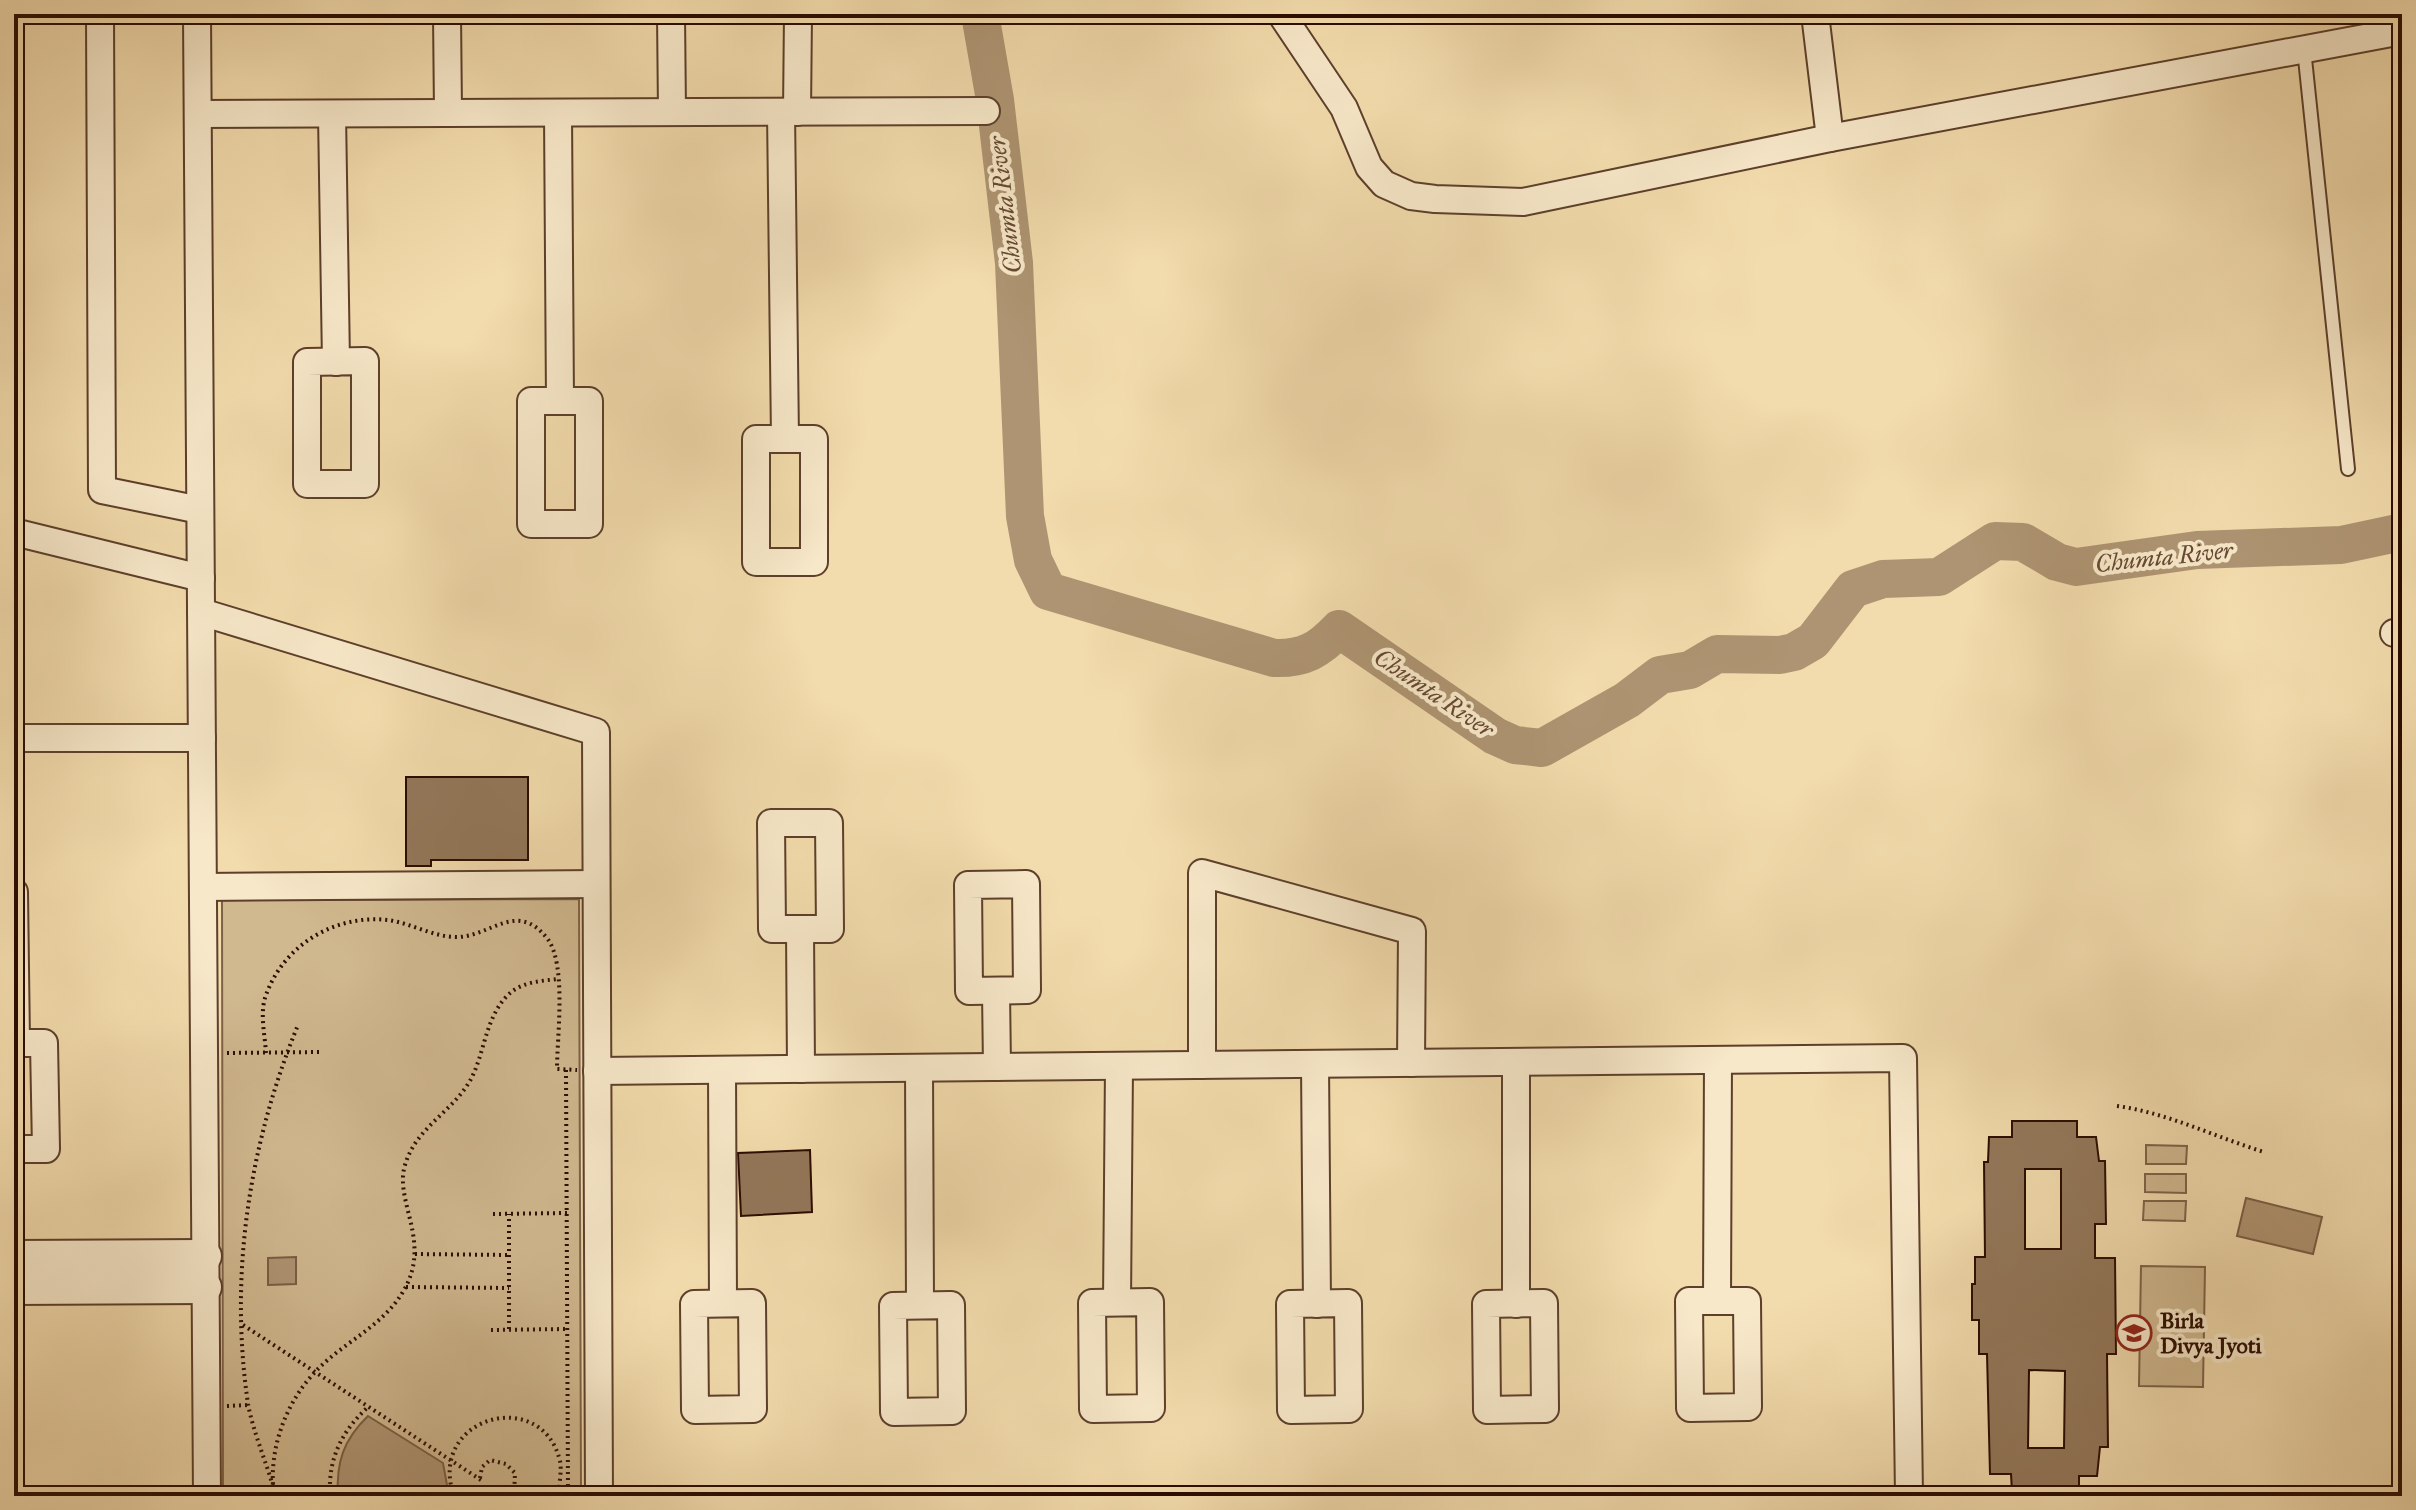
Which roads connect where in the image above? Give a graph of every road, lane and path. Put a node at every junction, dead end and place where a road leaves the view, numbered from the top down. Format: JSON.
{"nodes":[{"id":1,"x":100,"y":14,"type":"edge"},
{"id":2,"x":197,"y":14,"type":"edge"},
{"id":3,"x":447,"y":14,"type":"edge"},
{"id":4,"x":671,"y":14,"type":"edge"},
{"id":5,"x":798,"y":14,"type":"edge"},
{"id":6,"x":1281,"y":14,"type":"edge"},
{"id":7,"x":1815,"y":14,"type":"edge"},
{"id":8,"x":2402,"y":31,"type":"edge"},
{"id":9,"x":2304,"y":49,"type":"junction"},
{"id":10,"x":986,"y":111,"type":"dead end"},
{"id":11,"x":672,"y":112,"type":"junction"},
{"id":12,"x":789,"y":112,"type":"junction"},
{"id":13,"x":448,"y":113,"type":"junction"},
{"id":14,"x":558,"y":113,"type":"junction"},
{"id":15,"x":198,"y":114,"type":"junction"},
{"id":16,"x":332,"y":114,"type":"junction"},
{"id":17,"x":1830,"y":138,"type":"junction"},
{"id":18,"x":336,"y":362,"type":"junction"},
{"id":19,"x":560,"y":401,"type":"junction"},
{"id":20,"x":785,"y":439,"type":"junction"},
{"id":21,"x":2348,"y":469,"type":"dead end"},
{"id":22,"x":200,"y":510,"type":"junction"},
{"id":23,"x":14,"y":532,"type":"edge"},
{"id":24,"x":201,"y":578,"type":"junction"},
{"id":25,"x":201,"y":612,"type":"junction"},
{"id":26,"x":14,"y":738,"type":"edge"},
{"id":27,"x":202,"y":738,"type":"junction"},
{"id":28,"x":596,"y":884,"type":"junction"},
{"id":29,"x":203,"y":887,"type":"junction"},
{"id":30,"x":14,"y":892,"type":"edge"},
{"id":31,"x":800,"y":929,"type":"junction"},
{"id":32,"x":558,"y":979,"type":"junction"},
{"id":33,"x":996,"y":991,"type":"junction"},
{"id":34,"x":298,"y":1025,"type":"dead end"},
{"id":35,"x":15,"y":1043,"type":"edge"},
{"id":36,"x":287,"y":1052,"type":"junction"},
{"id":37,"x":320,"y":1052,"type":"dead end"},
{"id":38,"x":204,"y":1053,"type":"junction"},
{"id":39,"x":266,"y":1053,"type":"junction"},
{"id":40,"x":1718,"y":1060,"type":"junction"},
{"id":41,"x":1516,"y":1062,"type":"junction"},
{"id":42,"x":1411,"y":1063,"type":"junction"},
{"id":43,"x":1315,"y":1064,"type":"junction"},
{"id":44,"x":1202,"y":1065,"type":"junction"},
{"id":45,"x":1119,"y":1066,"type":"junction"},
{"id":46,"x":997,"y":1067,"type":"junction"},
{"id":47,"x":919,"y":1068,"type":"junction"},
{"id":48,"x":557,"y":1069,"type":"dead end"},
{"id":49,"x":801,"y":1069,"type":"junction"},
{"id":50,"x":566,"y":1070,"type":"dead end"},
{"id":51,"x":722,"y":1070,"type":"junction"},
{"id":52,"x":597,"y":1071,"type":"junction"},
{"id":53,"x":2117,"y":1106,"type":"dead end"},
{"id":54,"x":14,"y":1149,"type":"edge"},
{"id":55,"x":2264,"y":1152,"type":"dead end"},
{"id":56,"x":567,"y":1213,"type":"junction"},
{"id":57,"x":493,"y":1214,"type":"dead end"},
{"id":58,"x":509,"y":1214,"type":"junction"},
{"id":59,"x":414,"y":1254,"type":"junction"},
{"id":60,"x":509,"y":1255,"type":"junction"},
{"id":61,"x":14,"y":1257,"type":"edge"},
{"id":62,"x":205,"y":1271,"type":"junction"},
{"id":63,"x":406,"y":1287,"type":"junction"},
{"id":64,"x":14,"y":1288,"type":"edge"},
{"id":65,"x":509,"y":1288,"type":"junction"},
{"id":66,"x":1717,"y":1301,"type":"junction"},
{"id":67,"x":1117,"y":1302,"type":"junction"},
{"id":68,"x":723,"y":1303,"type":"junction"},
{"id":69,"x":1317,"y":1304,"type":"junction"},
{"id":70,"x":1516,"y":1304,"type":"junction"},
{"id":71,"x":920,"y":1305,"type":"junction"},
{"id":72,"x":243,"y":1325,"type":"junction"},
{"id":73,"x":509,"y":1329,"type":"junction"},
{"id":74,"x":567,"y":1329,"type":"junction"},
{"id":75,"x":491,"y":1330,"type":"dead end"},
{"id":76,"x":315,"y":1372,"type":"junction"},
{"id":77,"x":368,"y":1407,"type":"junction"},
{"id":78,"x":450,"y":1460,"type":"junction"},
{"id":79,"x":273,"y":1489,"type":"junction"},
{"id":80,"x":559,"y":1493,"type":"junction"},
{"id":81,"x":568,"y":1493,"type":"junction"},
{"id":82,"x":514,"y":1494,"type":"edge"},
{"id":83,"x":599,"y":1494,"type":"edge"},
{"id":84,"x":207,"y":1496,"type":"edge"},
{"id":85,"x":274,"y":1496,"type":"edge"},
{"id":86,"x":330,"y":1496,"type":"edge"},
{"id":87,"x":454,"y":1496,"type":"edge"},
{"id":88,"x":1909,"y":1496,"type":"edge"}],
"edges":[{"from":1,"to":22,"type":"street"},
{"from":2,"to":15,"type":"street"},
{"from":3,"to":13,"type":"street"},
{"from":4,"to":11,"type":"street"},
{"from":5,"to":12,"type":"street"},
{"from":6,"to":17,"type":"street"},
{"from":7,"to":17,"type":"street"},
{"from":8,"to":9,"type":"street"},
{"from":9,"to":17,"type":"street"},
{"from":9,"to":21,"type":"lane"},
{"from":10,"to":12,"type":"street"},
{"from":11,"to":12,"type":"street"},
{"from":11,"to":14,"type":"street"},
{"from":12,"to":20,"type":"street"},
{"from":13,"to":14,"type":"street"},
{"from":13,"to":16,"type":"street"},
{"from":14,"to":19,"type":"street"},
{"from":15,"to":16,"type":"street"},
{"from":15,"to":22,"type":"street"},
{"from":16,"to":18,"type":"street"},
{"from":18,"to":18,"type":"street"},
{"from":19,"to":19,"type":"street"},
{"from":20,"to":20,"type":"street"},
{"from":22,"to":24,"type":"street"},
{"from":23,"to":24,"type":"street"},
{"from":24,"to":25,"type":"street"},
{"from":25,"to":27,"type":"street"},
{"from":25,"to":28,"type":"street"},
{"from":26,"to":27,"type":"street"},
{"from":27,"to":29,"type":"street"},
{"from":28,"to":29,"type":"street"},
{"from":28,"to":52,"type":"street"},
{"from":29,"to":38,"type":"street"},
{"from":30,"to":35,"type":"street"},
{"from":31,"to":31,"type":"street"},
{"from":31,"to":49,"type":"street"},
{"from":32,"to":39,"type":"path"},
{"from":32,"to":48,"type":"path"},
{"from":32,"to":59,"type":"path"},
{"from":33,"to":33,"type":"street"},
{"from":33,"to":46,"type":"street"},
{"from":34,"to":36,"type":"path"},
{"from":35,"to":54,"type":"street"},
{"from":36,"to":37,"type":"path"},
{"from":36,"to":39,"type":"path"},
{"from":36,"to":72,"type":"path"},
{"from":38,"to":39,"type":"path"},
{"from":38,"to":62,"type":"street"},
{"from":40,"to":41,"type":"street"},
{"from":40,"to":66,"type":"street"},
{"from":40,"to":88,"type":"street"},
{"from":41,"to":42,"type":"street"},
{"from":41,"to":70,"type":"street"},
{"from":42,"to":43,"type":"street"},
{"from":42,"to":44,"type":"street"},
{"from":43,"to":44,"type":"street"},
{"from":43,"to":69,"type":"street"},
{"from":44,"to":45,"type":"street"},
{"from":45,"to":46,"type":"street"},
{"from":45,"to":67,"type":"street"},
{"from":46,"to":47,"type":"street"},
{"from":47,"to":49,"type":"street"},
{"from":47,"to":71,"type":"street"},
{"from":49,"to":51,"type":"street"},
{"from":50,"to":56,"type":"path"},
{"from":51,"to":52,"type":"street"},
{"from":51,"to":68,"type":"street"},
{"from":52,"to":83,"type":"street"},
{"from":53,"to":55,"type":"path"},
{"from":56,"to":58,"type":"path"},
{"from":56,"to":74,"type":"path"},
{"from":57,"to":58,"type":"path"},
{"from":58,"to":60,"type":"path"},
{"from":59,"to":60,"type":"path"},
{"from":59,"to":63,"type":"path"},
{"from":60,"to":65,"type":"path"},
{"from":61,"to":62,"type":"street"},
{"from":62,"to":64,"type":"street"},
{"from":62,"to":84,"type":"street"},
{"from":63,"to":65,"type":"path"},
{"from":63,"to":76,"type":"path"},
{"from":65,"to":73,"type":"path"},
{"from":66,"to":66,"type":"street"},
{"from":67,"to":67,"type":"street"},
{"from":68,"to":68,"type":"street"},
{"from":69,"to":69,"type":"street"},
{"from":70,"to":70,"type":"street"},
{"from":71,"to":71,"type":"street"},
{"from":72,"to":76,"type":"path"},
{"from":72,"to":79,"type":"path"},
{"from":73,"to":74,"type":"path"},
{"from":73,"to":75,"type":"path"},
{"from":74,"to":81,"type":"path"},
{"from":76,"to":77,"type":"path"},
{"from":76,"to":79,"type":"path"},
{"from":77,"to":78,"type":"path"},
{"from":77,"to":86,"type":"path"},
{"from":78,"to":80,"type":"path"},
{"from":78,"to":82,"type":"path"},
{"from":78,"to":87,"type":"path"},
{"from":79,"to":85,"type":"path"},
{"from":80,"to":81,"type":"path"},
{"from":80,"to":82,"type":"path"},
{"from":81,"to":83,"type":"path"}]}
